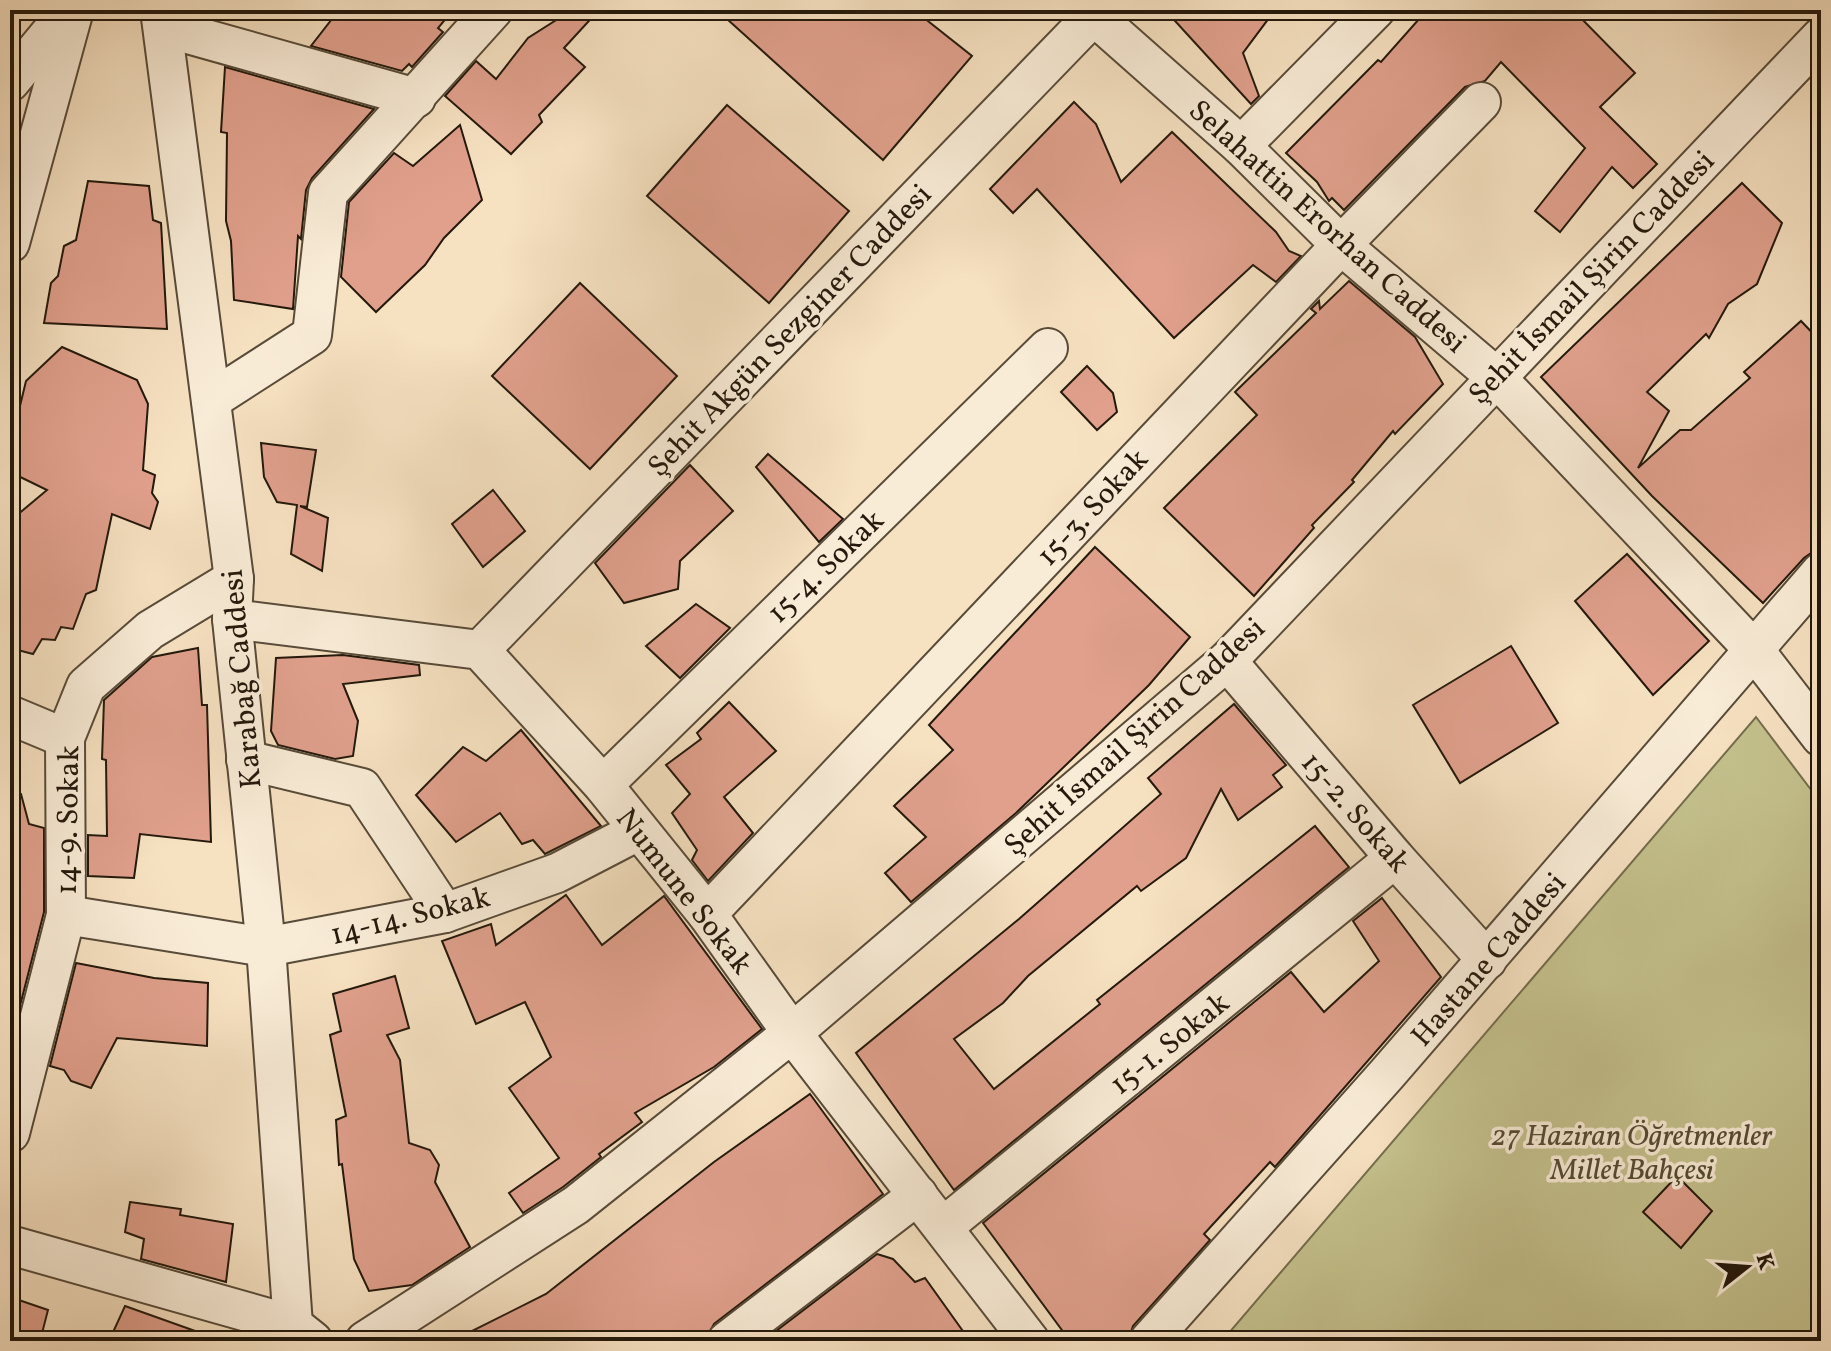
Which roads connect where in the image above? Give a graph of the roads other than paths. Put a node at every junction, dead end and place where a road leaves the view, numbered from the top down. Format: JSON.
{"nodes":[{"id":1,"x":71,"y":10,"type":"edge"},
{"id":2,"x":493,"y":10,"type":"edge"},
{"id":3,"x":1375,"y":10,"type":"edge"},
{"id":4,"x":1091,"y":12,"type":"edge"},
{"id":5,"x":162,"y":18,"type":"edge"},
{"id":6,"x":1821,"y":37,"type":"edge"},
{"id":7,"x":10,"y":82,"type":"edge"},
{"id":8,"x":416,"y":98,"type":"junction"},
{"id":9,"x":1481,"y":102,"type":"dead end"},
{"id":10,"x":1241,"y":146,"type":"junction"},
{"id":11,"x":10,"y":243,"type":"edge"},
{"id":12,"x":1341,"y":245,"type":"junction"},
{"id":13,"x":1048,"y":348,"type":"dead end"},
{"id":14,"x":1495,"y":376,"type":"junction"},
{"id":15,"x":211,"y":400,"type":"junction"},
{"id":16,"x":1821,"y":572,"type":"edge"},
{"id":17,"x":234,"y":579,"type":"junction"},
{"id":18,"x":232,"y":619,"type":"junction"},
{"id":19,"x":480,"y":650,"type":"junction"},
{"id":20,"x":1755,"y":651,"type":"junction"},
{"id":21,"x":1227,"y":661,"type":"junction"},
{"id":22,"x":10,"y":715,"type":"edge"},
{"id":23,"x":1821,"y":737,"type":"edge"},
{"id":24,"x":65,"y":738,"type":"junction"},
{"id":25,"x":246,"y":760,"type":"junction"},
{"id":26,"x":603,"y":785,"type":"junction"},
{"id":27,"x":638,"y":831,"type":"junction"},
{"id":28,"x":1395,"y":858,"type":"junction"},
{"id":29,"x":445,"y":913,"type":"junction"},
{"id":30,"x":707,"y":914,"type":"junction"},
{"id":31,"x":66,"y":915,"type":"junction"},
{"id":32,"x":266,"y":947,"type":"junction"},
{"id":33,"x":1487,"y":960,"type":"junction"},
{"id":34,"x":792,"y":1033,"type":"junction"},
{"id":35,"x":10,"y":1133,"type":"edge"},
{"id":36,"x":918,"y":1195,"type":"junction"},
{"id":37,"x":943,"y":1227,"type":"junction"},
{"id":38,"x":10,"y":1245,"type":"edge"},
{"id":39,"x":299,"y":1336,"type":"edge"},
{"id":40,"x":365,"y":1341,"type":"edge"},
{"id":41,"x":727,"y":1341,"type":"edge"},
{"id":42,"x":1030,"y":1341,"type":"edge"},
{"id":43,"x":1149,"y":1341,"type":"edge"}],
"edges":[{"from":1,"to":7,"type":"street"},
{"from":1,"to":11,"type":"street"},
{"from":2,"to":8,"type":"street"},
{"from":3,"to":10,"type":"street"},
{"from":4,"to":10,"type":"street","name":"Selahattin Erorhan Caddesi"},
{"from":4,"to":19,"type":"street","name":"Şehit Akgün Sezginer Caddesi"},
{"from":5,"to":8,"type":"street"},
{"from":5,"to":15,"type":"street","name":"Karabağ Caddesi"},
{"from":6,"to":14,"type":"street","name":"Şehit İsmail Şirin Caddesi"},
{"from":8,"to":15,"type":"street"},
{"from":9,"to":12,"type":"street","name":"15-3. Sokak"},
{"from":10,"to":12,"type":"street","name":"Selahattin Erorhan Caddesi"},
{"from":12,"to":14,"type":"street","name":"Selahattin Erorhan Caddesi"},
{"from":12,"to":30,"type":"street","name":"15-3. Sokak"},
{"from":13,"to":26,"type":"street","name":"15-4. Sokak"},
{"from":14,"to":20,"type":"street","name":"Selahattin Erorhan Caddesi"},
{"from":14,"to":21,"type":"street","name":"Şehit İsmail Şirin Caddesi"},
{"from":15,"to":17,"type":"street","name":"Karabağ Caddesi"},
{"from":16,"to":20,"type":"street","name":"Hastane Caddesi"},
{"from":17,"to":18,"type":"street","name":"Karabağ Caddesi"},
{"from":17,"to":24,"type":"street","name":"14-9. Sokak"},
{"from":18,"to":19,"type":"street"},
{"from":18,"to":25,"type":"street","name":"Karabağ Caddesi"},
{"from":19,"to":26,"type":"street","name":"Numune Sokak"},
{"from":20,"to":23,"type":"street","name":"Selahattin Erorhan Caddesi"},
{"from":20,"to":33,"type":"street","name":"Hastane Caddesi"},
{"from":21,"to":28,"type":"street","name":"15-2. Sokak"},
{"from":21,"to":34,"type":"street","name":"Şehit İsmail Şirin Caddesi"},
{"from":22,"to":24,"type":"street"},
{"from":24,"to":31,"type":"street","name":"14-9. Sokak"},
{"from":25,"to":29,"type":"street"},
{"from":25,"to":32,"type":"street","name":"Karabağ Caddesi"},
{"from":26,"to":27,"type":"street","name":"Numune Sokak"},
{"from":27,"to":29,"type":"street","name":"14-14. Sokak"},
{"from":27,"to":30,"type":"street","name":"Numune Sokak"},
{"from":28,"to":33,"type":"street","name":"15-2. Sokak"},
{"from":28,"to":37,"type":"street","name":"15-1. Sokak"},
{"from":29,"to":32,"type":"street","name":"14-14. Sokak"},
{"from":30,"to":34,"type":"street","name":"Numune Sokak"},
{"from":31,"to":32,"type":"street","name":"14-14. Sokak"},
{"from":31,"to":35,"type":"street","name":"14-9. Sokak"},
{"from":32,"to":39,"type":"street","name":"Karabağ Caddesi"},
{"from":33,"to":43,"type":"street","name":"Hastane Caddesi"},
{"from":34,"to":36,"type":"street","name":"Numune Sokak"},
{"from":34,"to":40,"type":"street","name":"Şehit İsmail Şirin Caddesi"},
{"from":36,"to":37,"type":"street","name":"Numune Sokak"},
{"from":36,"to":41,"type":"street"},
{"from":37,"to":42,"type":"street","name":"Numune Sokak"},
{"from":38,"to":39,"type":"street"}]}
